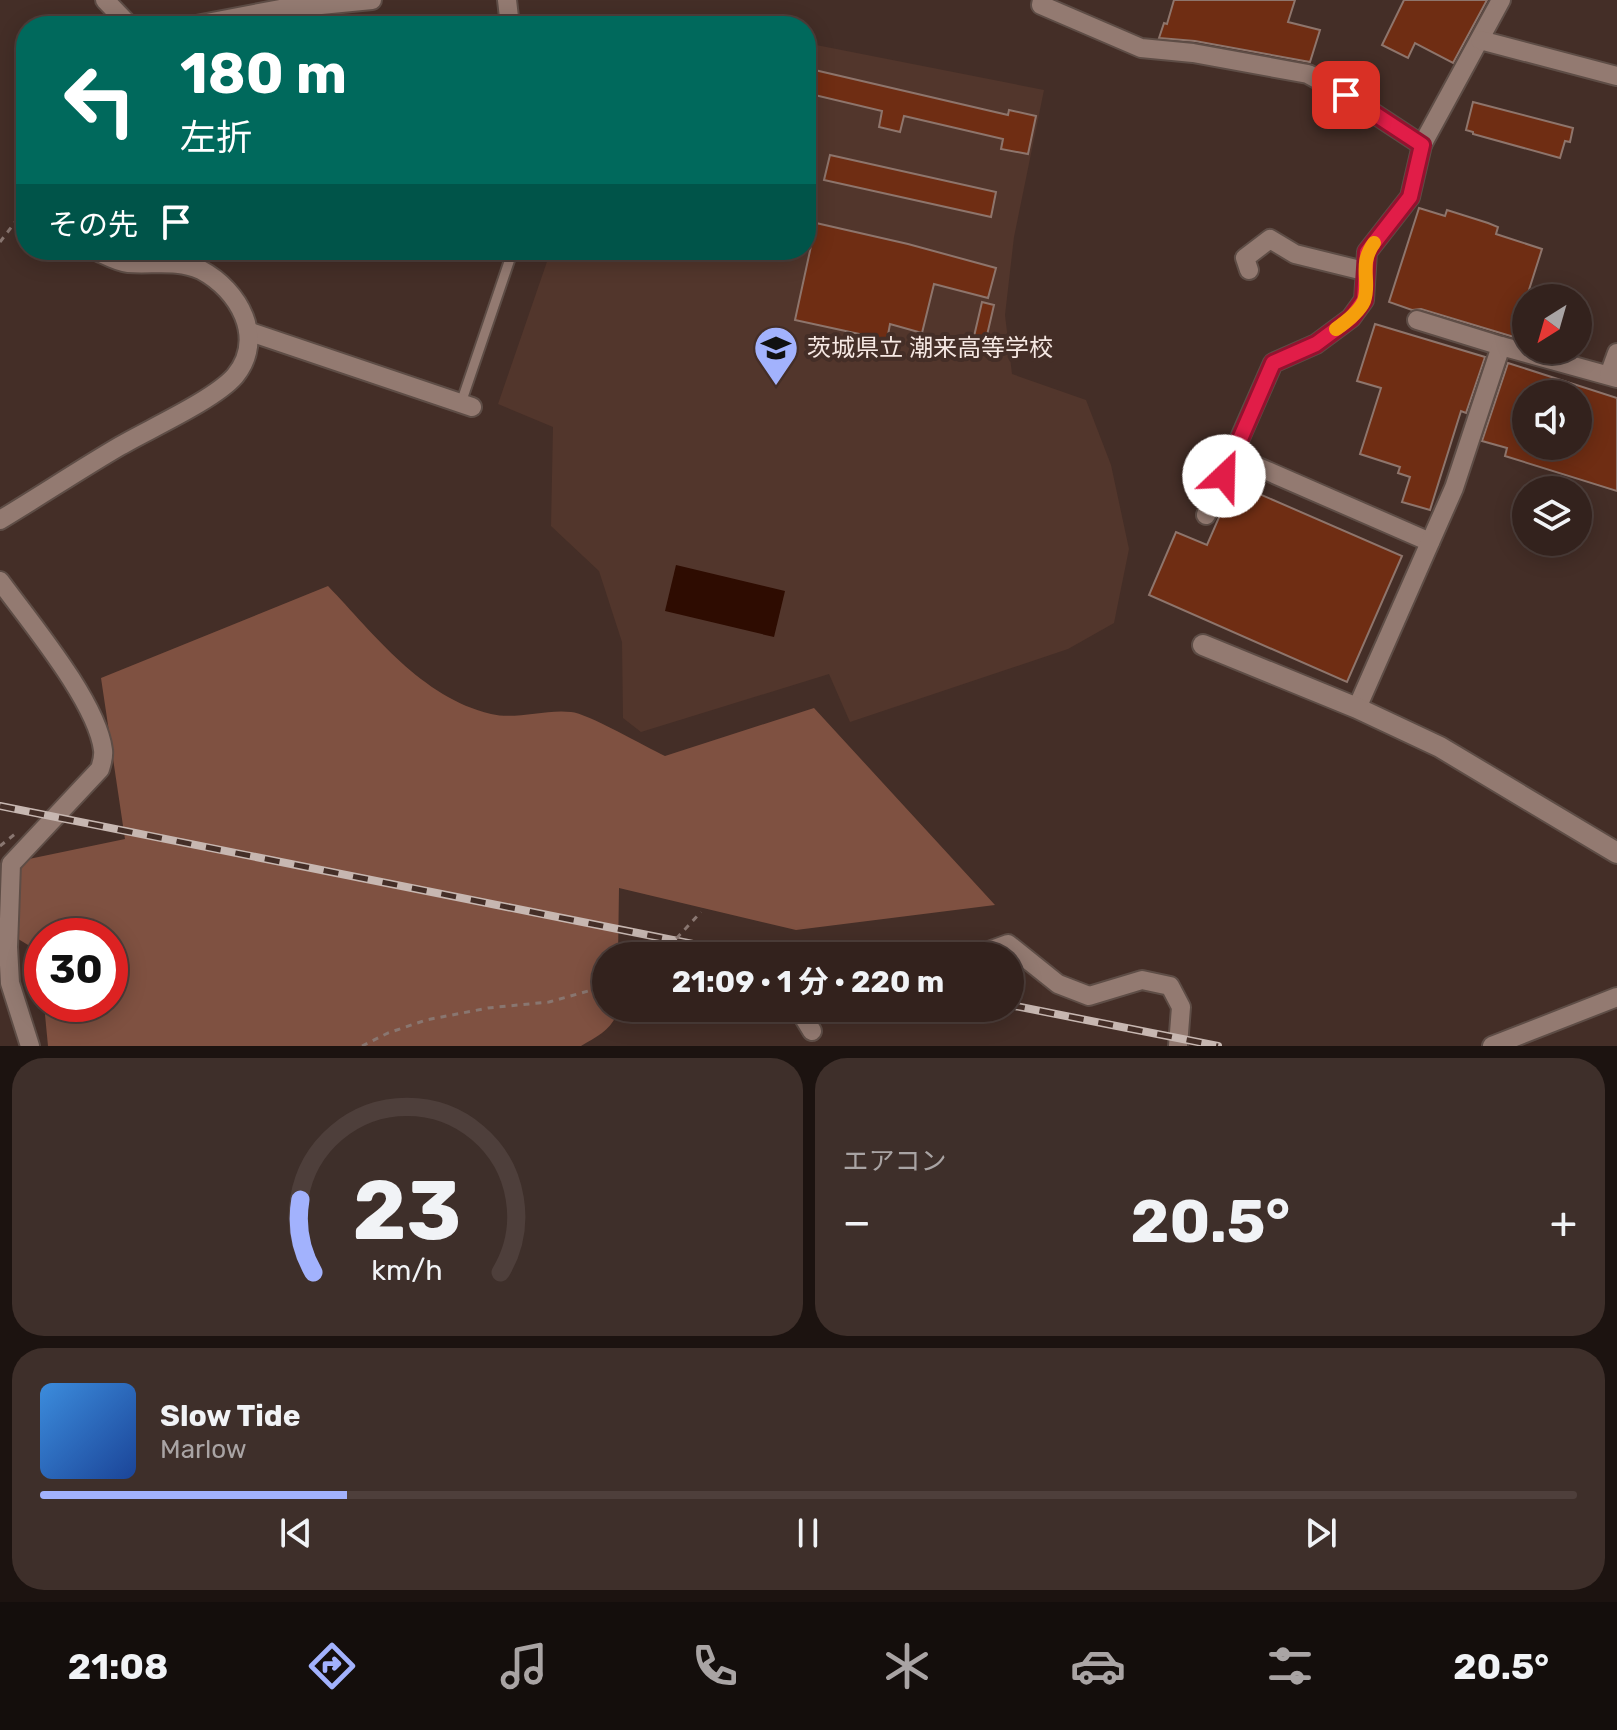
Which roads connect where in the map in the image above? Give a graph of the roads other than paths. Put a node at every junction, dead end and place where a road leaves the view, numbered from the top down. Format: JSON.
{"nodes":[{"id":1,"x":105,"y":0,"type":"edge"},
{"id":2,"x":372,"y":0,"type":"edge"},
{"id":3,"x":1042,"y":0,"type":"edge"},
{"id":4,"x":1501,"y":0,"type":"edge"},
{"id":5,"x":120,"y":16,"type":"edge"},
{"id":6,"x":243,"y":16,"type":"edge"},
{"id":7,"x":1480,"y":40,"type":"junction"},
{"id":8,"x":1617,"y":76,"type":"edge"},
{"id":9,"x":1422,"y":145,"type":"junction"},
{"id":10,"x":119,"y":260,"type":"edge"},
{"id":11,"x":510,"y":260,"type":"edge"},
{"id":12,"x":1249,"y":270,"type":"dead end"},
{"id":13,"x":1364,"y":271,"type":"junction"},
{"id":14,"x":1417,"y":320,"type":"dead end"},
{"id":15,"x":250,"y":332,"type":"junction"},
{"id":16,"x":1501,"y":346,"type":"junction"},
{"id":17,"x":1617,"y":353,"type":"edge"},
{"id":18,"x":1613,"y":376,"type":"edge"},
{"id":19,"x":466,"y":405,"type":"joint"},
{"id":20,"x":1233,"y":456,"type":"junction"},
{"id":21,"x":1206,"y":515,"type":"dead end"},
{"id":22,"x":0,"y":520,"type":"edge"},
{"id":23,"x":1430,"y":542,"type":"junction"},
{"id":24,"x":0,"y":581,"type":"edge"},
{"id":25,"x":1203,"y":645,"type":"dead end"},
{"id":26,"x":1357,"y":708,"type":"junction"},
{"id":27,"x":1617,"y":853,"type":"edge"},
{"id":28,"x":1024,"y":957,"type":"edge"},
{"id":29,"x":1617,"y":997,"type":"edge"},
{"id":30,"x":807,"y":1022,"type":"edge"},
{"id":31,"x":812,"y":1031,"type":"dead end"},
{"id":32,"x":30,"y":1046,"type":"edge"},
{"id":33,"x":1178,"y":1046,"type":"edge"},
{"id":34,"x":1492,"y":1046,"type":"edge"}],
"edges":[{"from":1,"to":5,"type":"street"},
{"from":2,"to":6,"type":"street"},
{"from":3,"to":9,"type":"street"},
{"from":4,"to":7,"type":"street"},
{"from":7,"to":8,"type":"street"},
{"from":7,"to":9,"type":"street"},
{"from":9,"to":13,"type":"street"},
{"from":10,"to":15,"type":"street"},
{"from":11,"to":19,"type":"lane"},
{"from":12,"to":13,"type":"street"},
{"from":13,"to":20,"type":"street"},
{"from":14,"to":16,"type":"street"},
{"from":15,"to":19,"type":"street"},
{"from":15,"to":22,"type":"street"},
{"from":16,"to":18,"type":"street"},
{"from":16,"to":23,"type":"street"},
{"from":17,"to":18,"type":"street"},
{"from":20,"to":21,"type":"street"},
{"from":20,"to":23,"type":"street"},
{"from":23,"to":26,"type":"street"},
{"from":24,"to":32,"type":"street"},
{"from":25,"to":26,"type":"street"},
{"from":26,"to":27,"type":"street"},
{"from":28,"to":33,"type":"street"},
{"from":29,"to":34,"type":"street"},
{"from":30,"to":31,"type":"street"}]}
